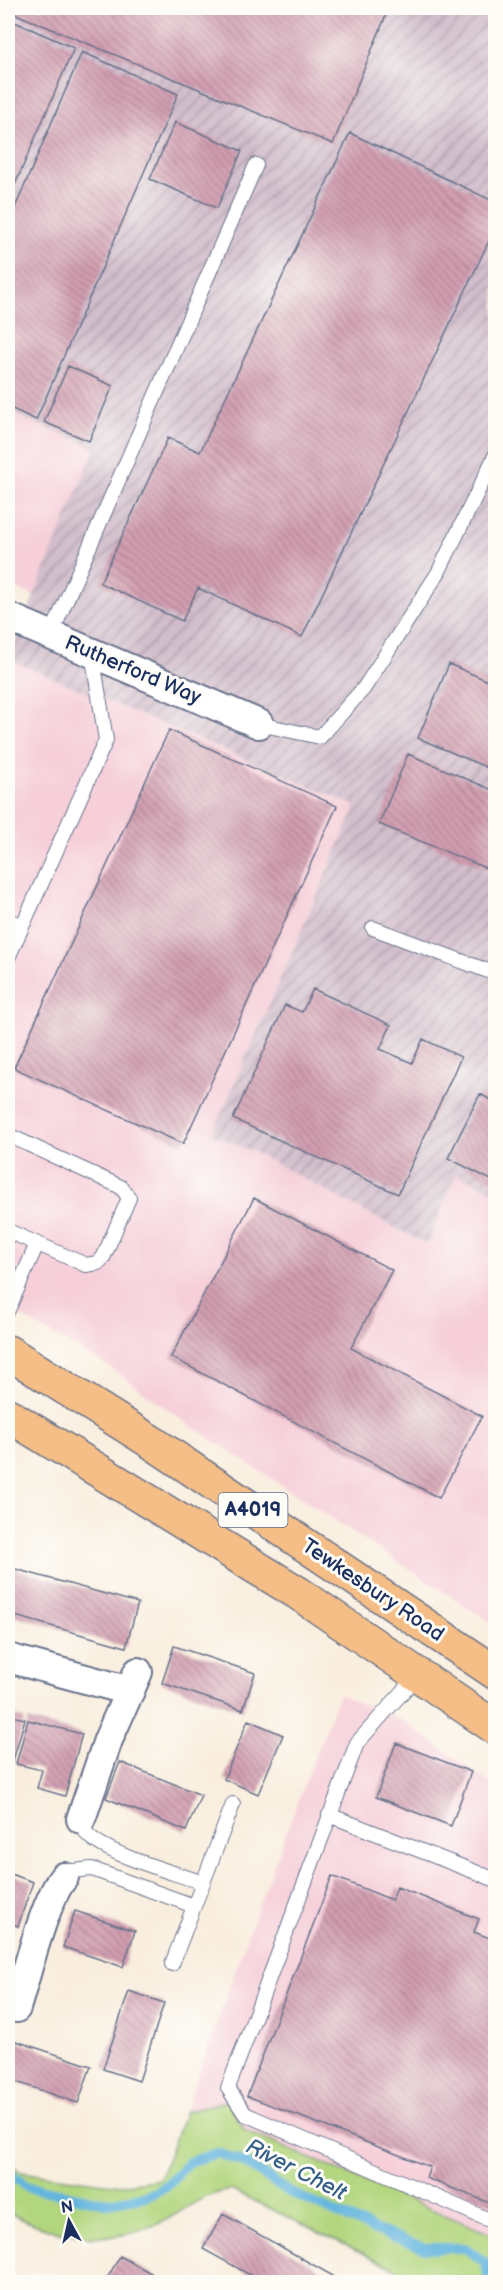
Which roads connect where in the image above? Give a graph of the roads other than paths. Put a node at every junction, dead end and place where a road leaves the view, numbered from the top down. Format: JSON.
{"nodes":[{"id":1,"x":256,"y":165,"type":"dead end"},
{"id":2,"x":495,"y":454,"type":"edge"},
{"id":3,"x":8,"y":617,"type":"edge"},
{"id":4,"x":51,"y":635,"type":"junction"},
{"id":5,"x":92,"y":652,"type":"junction"},
{"id":6,"x":259,"y":724,"type":"joint"},
{"id":7,"x":8,"y":920,"type":"edge"},
{"id":8,"x":22,"y":926,"type":"junction"},
{"id":9,"x":373,"y":928,"type":"dead end"},
{"id":10,"x":8,"y":958,"type":"edge"},
{"id":11,"x":495,"y":974,"type":"edge"},
{"id":12,"x":8,"y":1135,"type":"edge"},
{"id":13,"x":8,"y":1231,"type":"edge"},
{"id":14,"x":37,"y":1244,"type":"junction"},
{"id":15,"x":8,"y":1310,"type":"edge"},
{"id":16,"x":8,"y":1352,"type":"edge"},
{"id":17,"x":8,"y":1415,"type":"edge"},
{"id":18,"x":8,"y":1658,"type":"edge"},
{"id":19,"x":495,"y":1673,"type":"edge"},
{"id":20,"x":420,"y":1674,"type":"junction"},
{"id":21,"x":495,"y":1728,"type":"edge"},
{"id":22,"x":233,"y":1804,"type":"dead end"},
{"id":23,"x":329,"y":1815,"type":"junction"},
{"id":24,"x":81,"y":1819,"type":"joint"},
{"id":25,"x":64,"y":1877,"type":"joint"},
{"id":26,"x":495,"y":1880,"type":"edge"},
{"id":27,"x":203,"y":1883,"type":"junction"},
{"id":28,"x":194,"y":1906,"type":"junction"},
{"id":29,"x":172,"y":1964,"type":"dead end"},
{"id":30,"x":18,"y":1968,"type":"edge"},
{"id":31,"x":16,"y":2008,"type":"dead end"},
{"id":32,"x":495,"y":2223,"type":"edge"}],
"edges":[{"from":1,"to":4,"type":"lane"},
{"from":2,"to":6,"type":"lane"},
{"from":3,"to":4,"type":"street","name":"Rutherford Way"},
{"from":4,"to":5,"type":"street","name":"Rutherford Way"},
{"from":5,"to":6,"type":"street","name":"Rutherford Way"},
{"from":5,"to":8,"type":"lane"},
{"from":7,"to":8,"type":"lane"},
{"from":8,"to":10,"type":"lane"},
{"from":9,"to":11,"type":"lane"},
{"from":12,"to":14,"type":"lane"},
{"from":13,"to":14,"type":"lane"},
{"from":14,"to":15,"type":"lane"},
{"from":16,"to":19,"type":"highway","name":"Tewkesbury Road","number":"A4019"},
{"from":17,"to":20,"type":"highway","name":"Tewkesbury Road","number":"A4019"},
{"from":18,"to":24,"type":"street"},
{"from":20,"to":21,"type":"highway","name":"Tewkesbury Road","number":"A4019"},
{"from":20,"to":23,"type":"lane"},
{"from":22,"to":27,"type":"lane"},
{"from":23,"to":26,"type":"lane"},
{"from":23,"to":32,"type":"lane"},
{"from":24,"to":27,"type":"lane"},
{"from":25,"to":28,"type":"lane"},
{"from":25,"to":30,"type":"street"},
{"from":27,"to":28,"type":"lane"},
{"from":28,"to":29,"type":"lane"},
{"from":30,"to":31,"type":"street"}]}
